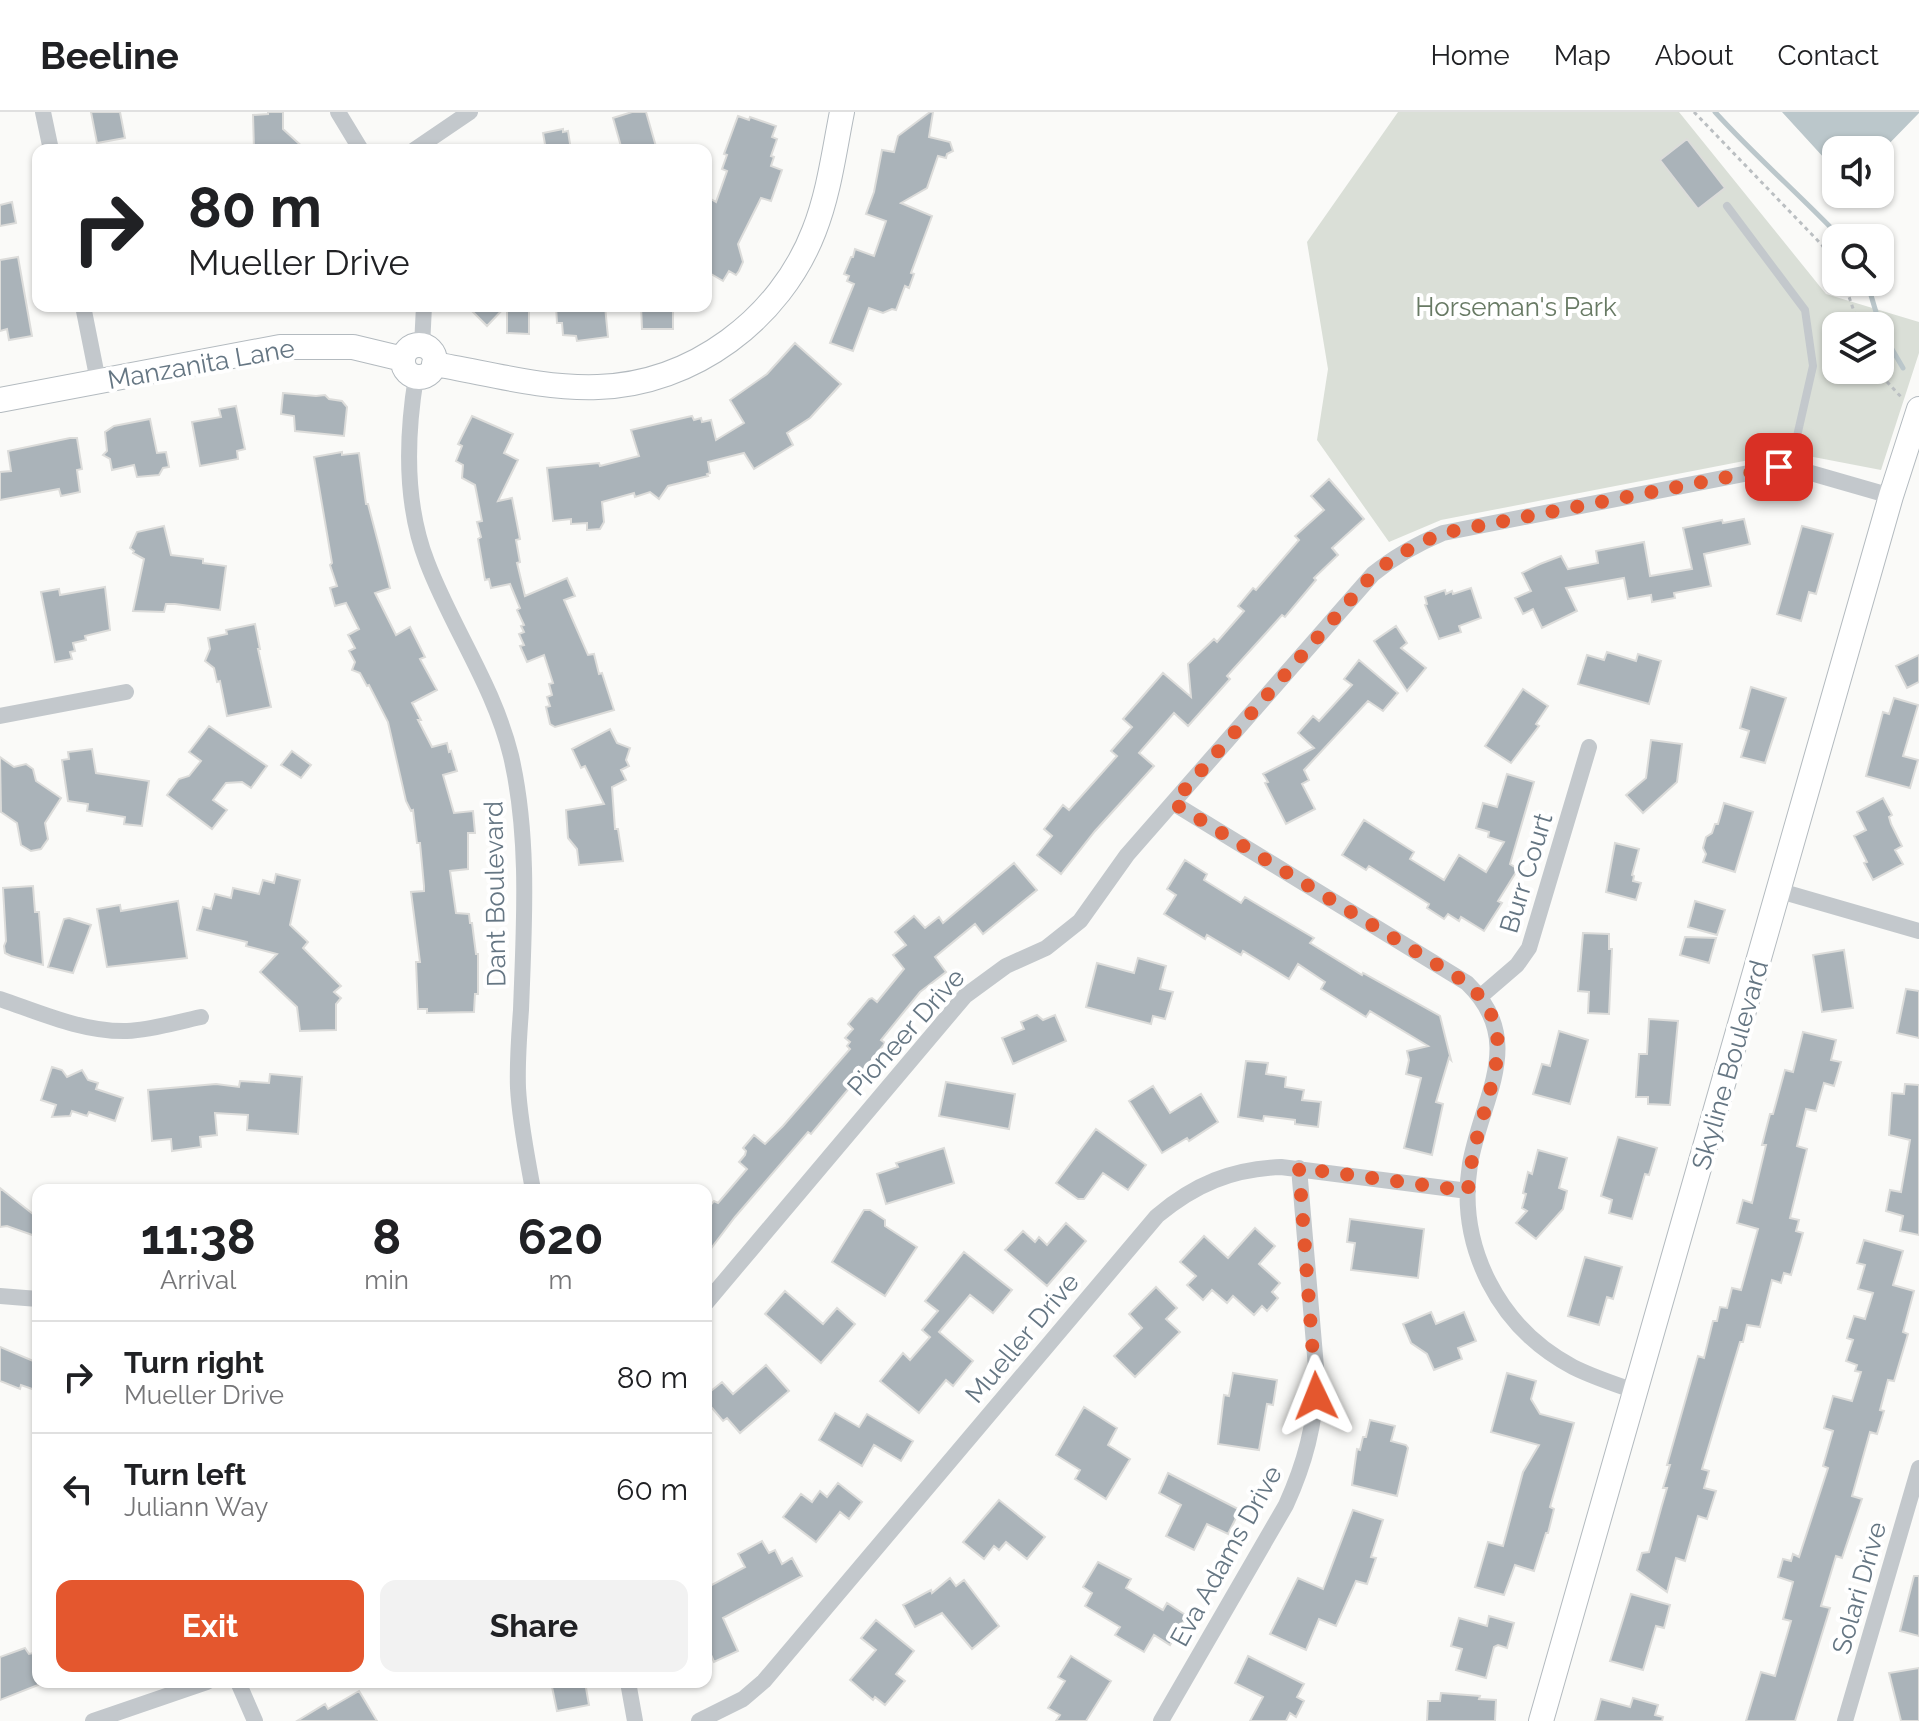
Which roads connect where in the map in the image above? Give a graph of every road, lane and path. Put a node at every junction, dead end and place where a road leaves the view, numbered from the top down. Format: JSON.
{"nodes":[{"id":1,"x":43,"y":112,"type":"edge"},
{"id":2,"x":338,"y":112,"type":"edge"},
{"id":3,"x":470,"y":112,"type":"edge"},
{"id":4,"x":842,"y":112,"type":"edge"},
{"id":5,"x":1694,"y":112,"type":"edge"},
{"id":6,"x":50,"y":144,"type":"edge"},
{"id":7,"x":357,"y":144,"type":"edge"},
{"id":8,"x":423,"y":144,"type":"edge"},
{"id":9,"x":1727,"y":206,"type":"dead end"},
{"id":10,"x":1822,"y":245,"type":"edge"},
{"id":11,"x":84,"y":312,"type":"edge"},
{"id":12,"x":423,"y":312,"type":"edge"},
{"id":13,"x":419,"y":361,"type":"junction"},
{"id":14,"x":98,"y":381,"type":"junction"},
{"id":15,"x":1888,"y":384,"type":"edge"},
{"id":16,"x":0,"y":400,"type":"edge"},
{"id":17,"x":1913,"y":405,"type":"edge"},
{"id":18,"x":1790,"y":468,"type":"junction"},
{"id":19,"x":1891,"y":496,"type":"junction"},
{"id":20,"x":126,"y":692,"type":"dead end"},
{"id":21,"x":0,"y":716,"type":"edge"},
{"id":22,"x":1589,"y":747,"type":"dead end"},
{"id":23,"x":1173,"y":803,"type":"junction"},
{"id":24,"x":1780,"y":891,"type":"junction"},
{"id":25,"x":1919,"y":931,"type":"edge"},
{"id":26,"x":1481,"y":996,"type":"junction"},
{"id":27,"x":0,"y":999,"type":"edge"},
{"id":28,"x":201,"y":1017,"type":"dead end"},
{"id":29,"x":1299,"y":1168,"type":"junction"},
{"id":30,"x":532,"y":1184,"type":"edge"},
{"id":31,"x":1468,"y":1191,"type":"junction"},
{"id":32,"x":0,"y":1296,"type":"edge"},
{"id":33,"x":712,"y":1296,"type":"edge"},
{"id":34,"x":32,"y":1299,"type":"edge"},
{"id":35,"x":1635,"y":1391,"type":"junction"},
{"id":36,"x":1919,"y":1468,"type":"edge"},
{"id":37,"x":189,"y":1688,"type":"edge"},
{"id":38,"x":241,"y":1688,"type":"edge"},
{"id":39,"x":629,"y":1688,"type":"edge"},
{"id":40,"x":93,"y":1721,"type":"edge"},
{"id":41,"x":255,"y":1721,"type":"edge"},
{"id":42,"x":635,"y":1721,"type":"edge"},
{"id":43,"x":699,"y":1721,"type":"edge"},
{"id":44,"x":1161,"y":1721,"type":"edge"},
{"id":45,"x":1541,"y":1721,"type":"edge"},
{"id":46,"x":1845,"y":1721,"type":"edge"}],
"edges":[{"from":1,"to":6,"type":"street"},
{"from":2,"to":7,"type":"street"},
{"from":3,"to":8,"type":"street"},
{"from":4,"to":13,"type":"street","name":"Manzanita Lane"},
{"from":5,"to":10,"type":"path"},
{"from":9,"to":18,"type":"lane"},
{"from":11,"to":14,"type":"street"},
{"from":12,"to":13,"type":"street","name":"Dant Boulevard"},
{"from":13,"to":14,"type":"street","name":"Manzanita Lane"},
{"from":13,"to":30,"type":"street","name":"Dant Boulevard"},
{"from":14,"to":16,"type":"street","name":"Manzanita Lane"},
{"from":15,"to":17,"type":"path"},
{"from":17,"to":19,"type":"street","name":"Skyline Boulevard"},
{"from":18,"to":19,"type":"street","name":"Pioneer Drive"},
{"from":18,"to":23,"type":"street","name":"Pioneer Drive"},
{"from":19,"to":24,"type":"street","name":"Skyline Boulevard"},
{"from":20,"to":21,"type":"street"},
{"from":22,"to":26,"type":"street","name":"Burr Court"},
{"from":23,"to":26,"type":"street"},
{"from":23,"to":33,"type":"street","name":"Pioneer Drive"},
{"from":24,"to":25,"type":"street"},
{"from":24,"to":35,"type":"street","name":"Skyline Boulevard"},
{"from":26,"to":31,"type":"street"},
{"from":27,"to":28,"type":"street"},
{"from":29,"to":31,"type":"street","name":"Mueller Drive"},
{"from":29,"to":43,"type":"street","name":"Mueller Drive"},
{"from":29,"to":44,"type":"street","name":"Eva Adams Drive"},
{"from":31,"to":35,"type":"street"},
{"from":32,"to":34,"type":"street"},
{"from":35,"to":45,"type":"street","name":"Skyline Boulevard"},
{"from":36,"to":46,"type":"street","name":"Solari Drive"},
{"from":37,"to":40,"type":"street"},
{"from":38,"to":41,"type":"street"},
{"from":39,"to":42,"type":"street"}]}
